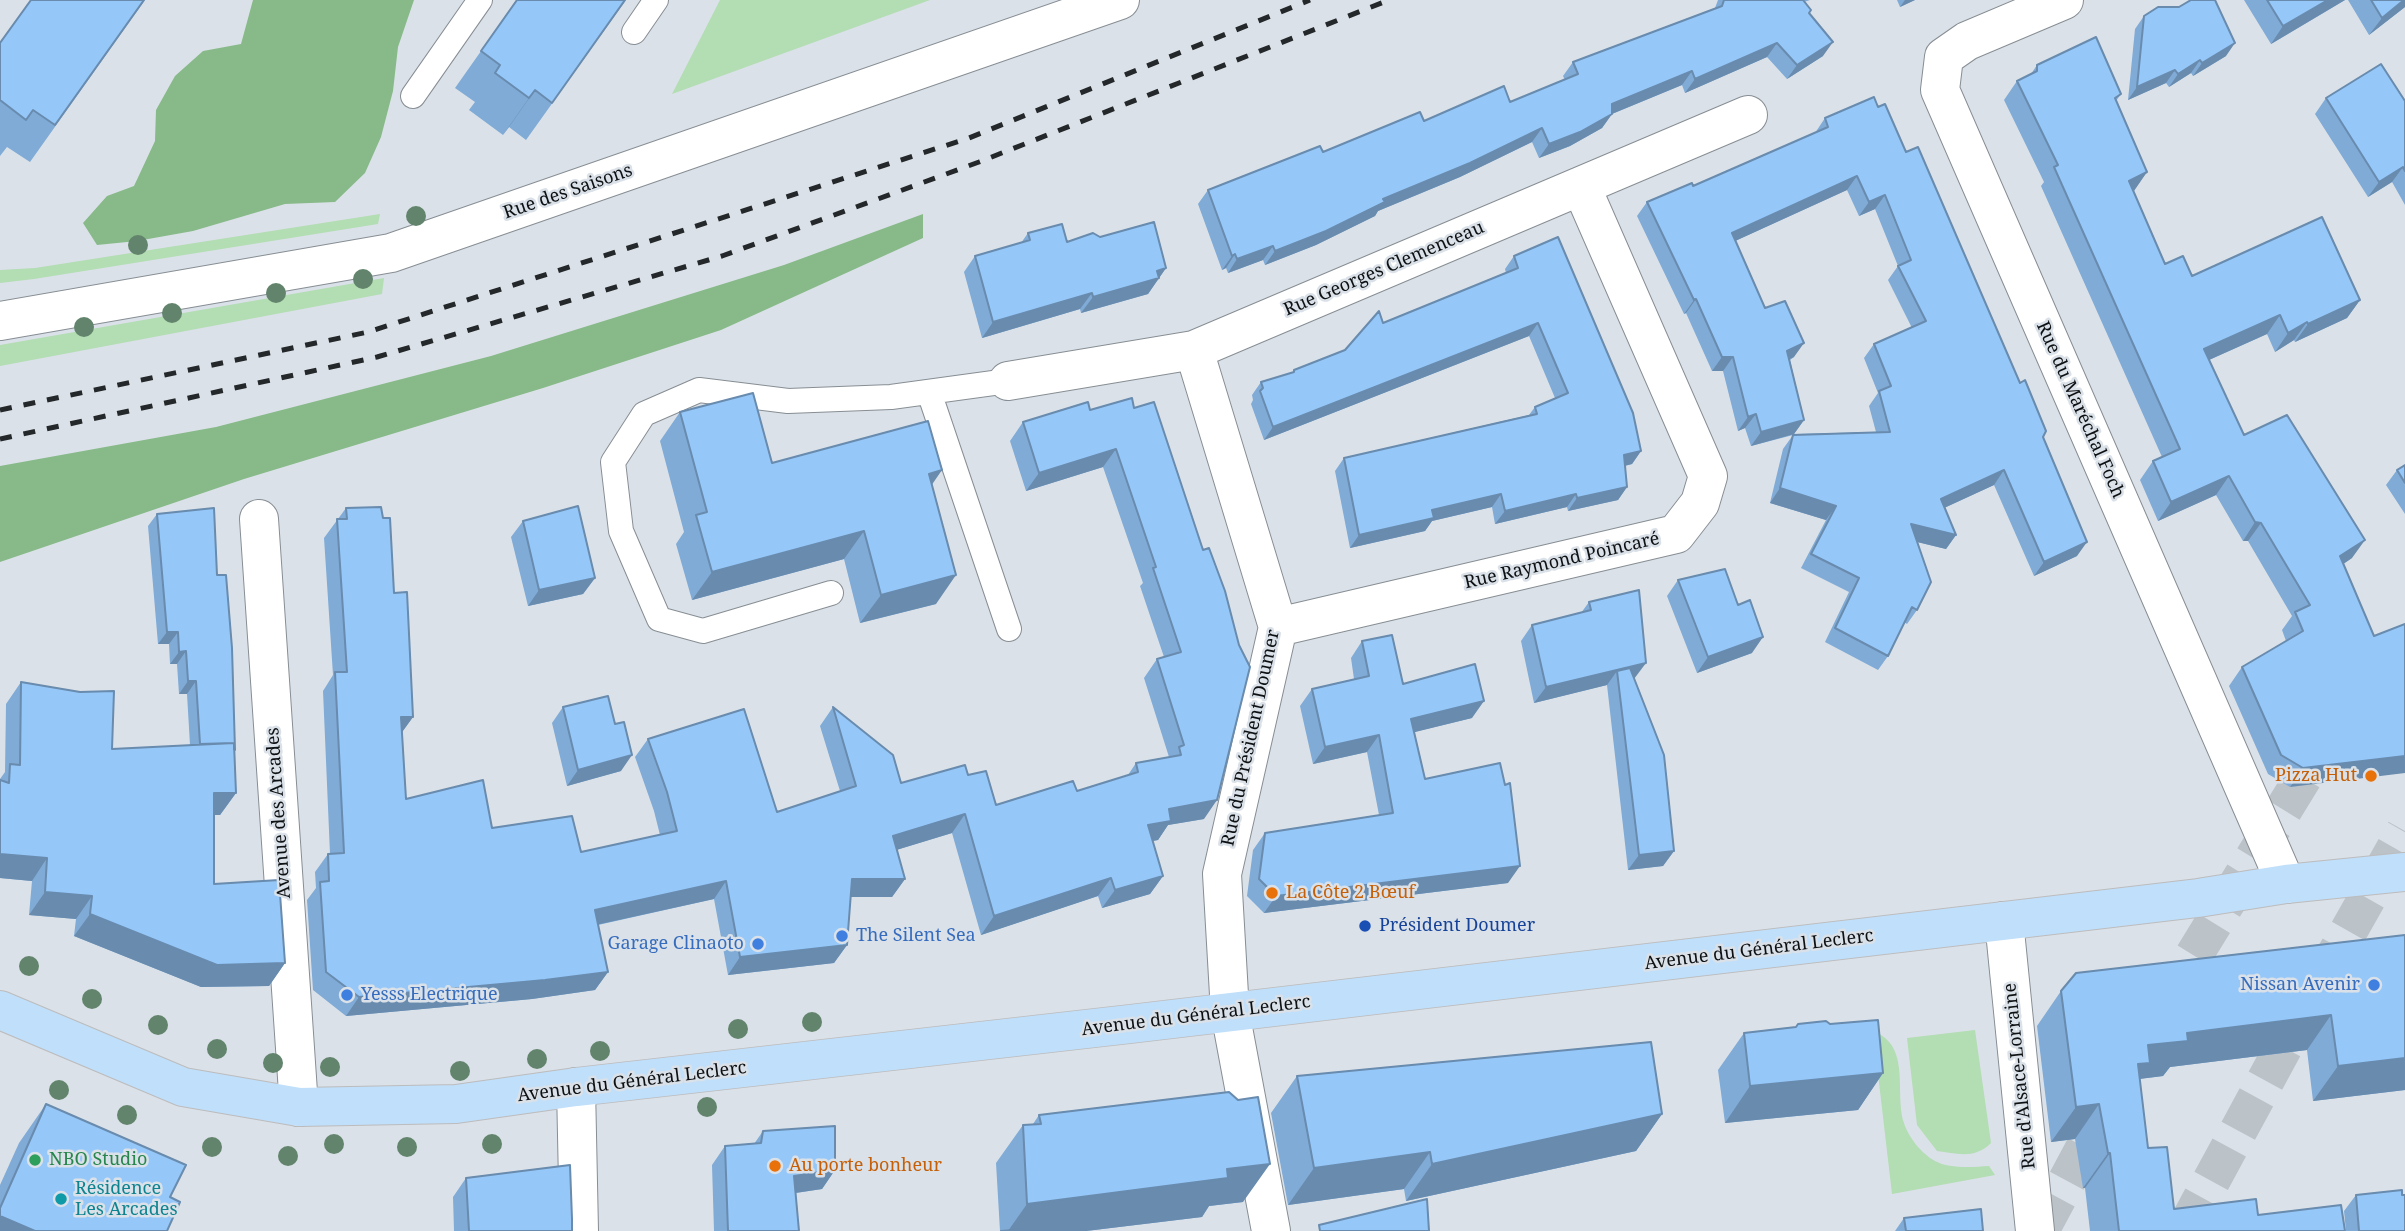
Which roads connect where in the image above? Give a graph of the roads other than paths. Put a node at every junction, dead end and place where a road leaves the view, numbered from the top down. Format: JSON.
{"nodes":[{"id":1,"x":480,"y":0,"type":"edge"},
{"id":2,"x":656,"y":0,"type":"edge"},
{"id":3,"x":1120,"y":0,"type":"edge"},
{"id":4,"x":2064,"y":0,"type":"edge"},
{"id":5,"x":634,"y":32,"type":"dead end"},
{"id":6,"x":413,"y":96,"type":"dead end"},
{"id":7,"x":1748,"y":115,"type":"dead end"},
{"id":8,"x":1581,"y":186,"type":"junction"},
{"id":9,"x":0,"y":321,"type":"edge"},
{"id":10,"x":1194,"y":350,"type":"junction"},
{"id":11,"x":1008,"y":381,"type":"joint"},
{"id":12,"x":929,"y":392,"type":"junction"},
{"id":13,"x":258,"y":519,"type":"dead end"},
{"id":14,"x":831,"y":593,"type":"dead end"},
{"id":15,"x":1278,"y":627,"type":"junction"},
{"id":16,"x":1009,"y":629,"type":"dead end"},
{"id":17,"x":2405,"y":872,"type":"edge"},
{"id":18,"x":2286,"y":884,"type":"junction"},
{"id":19,"x":2004,"y":921,"type":"junction"},
{"id":20,"x":0,"y":1010,"type":"edge"},
{"id":21,"x":1230,"y":1012,"type":"junction"},
{"id":22,"x":576,"y":1087,"type":"junction"},
{"id":23,"x":299,"y":1107,"type":"junction"},
{"id":24,"x":579,"y":1231,"type":"edge"},
{"id":25,"x":1271,"y":1231,"type":"edge"},
{"id":26,"x":2035,"y":1231,"type":"edge"}],
"edges":[{"from":1,"to":6,"type":"lane"},
{"from":2,"to":5,"type":"lane"},
{"from":3,"to":9,"type":"street","name":"Rue des Saisons"},
{"from":4,"to":18,"type":"street","name":"Rue du Maréchal Foch"},
{"from":7,"to":8,"type":"street","name":"Rue Georges Clemenceau"},
{"from":8,"to":10,"type":"street","name":"Rue Georges Clemenceau"},
{"from":8,"to":15,"type":"street","name":"Rue Raymond Poincaré"},
{"from":10,"to":11,"type":"street","name":"Rue Georges Clemenceau"},
{"from":10,"to":15,"type":"street","name":"Rue du Président Doumer"},
{"from":11,"to":12,"type":"lane"},
{"from":12,"to":14,"type":"lane"},
{"from":12,"to":16,"type":"lane"},
{"from":13,"to":23,"type":"street","name":"Avenue des Arcades"},
{"from":15,"to":21,"type":"street","name":"Rue du Président Doumer"},
{"from":17,"to":18,"type":"main road","name":"Avenue du Général Leclerc"},
{"from":18,"to":19,"type":"main road","name":"Avenue du Général Leclerc"},
{"from":19,"to":21,"type":"main road","name":"Avenue du Général Leclerc"},
{"from":19,"to":26,"type":"street","name":"Rue d'Alsace-Lorraine"},
{"from":20,"to":23,"type":"main road","name":"Avenue du Général Leclerc"},
{"from":21,"to":22,"type":"main road","name":"Avenue du Général Leclerc"},
{"from":21,"to":25,"type":"street","name":"Rue du Président Doumer"},
{"from":22,"to":23,"type":"main road","name":"Avenue du Général Leclerc"},
{"from":22,"to":24,"type":"street"}]}
